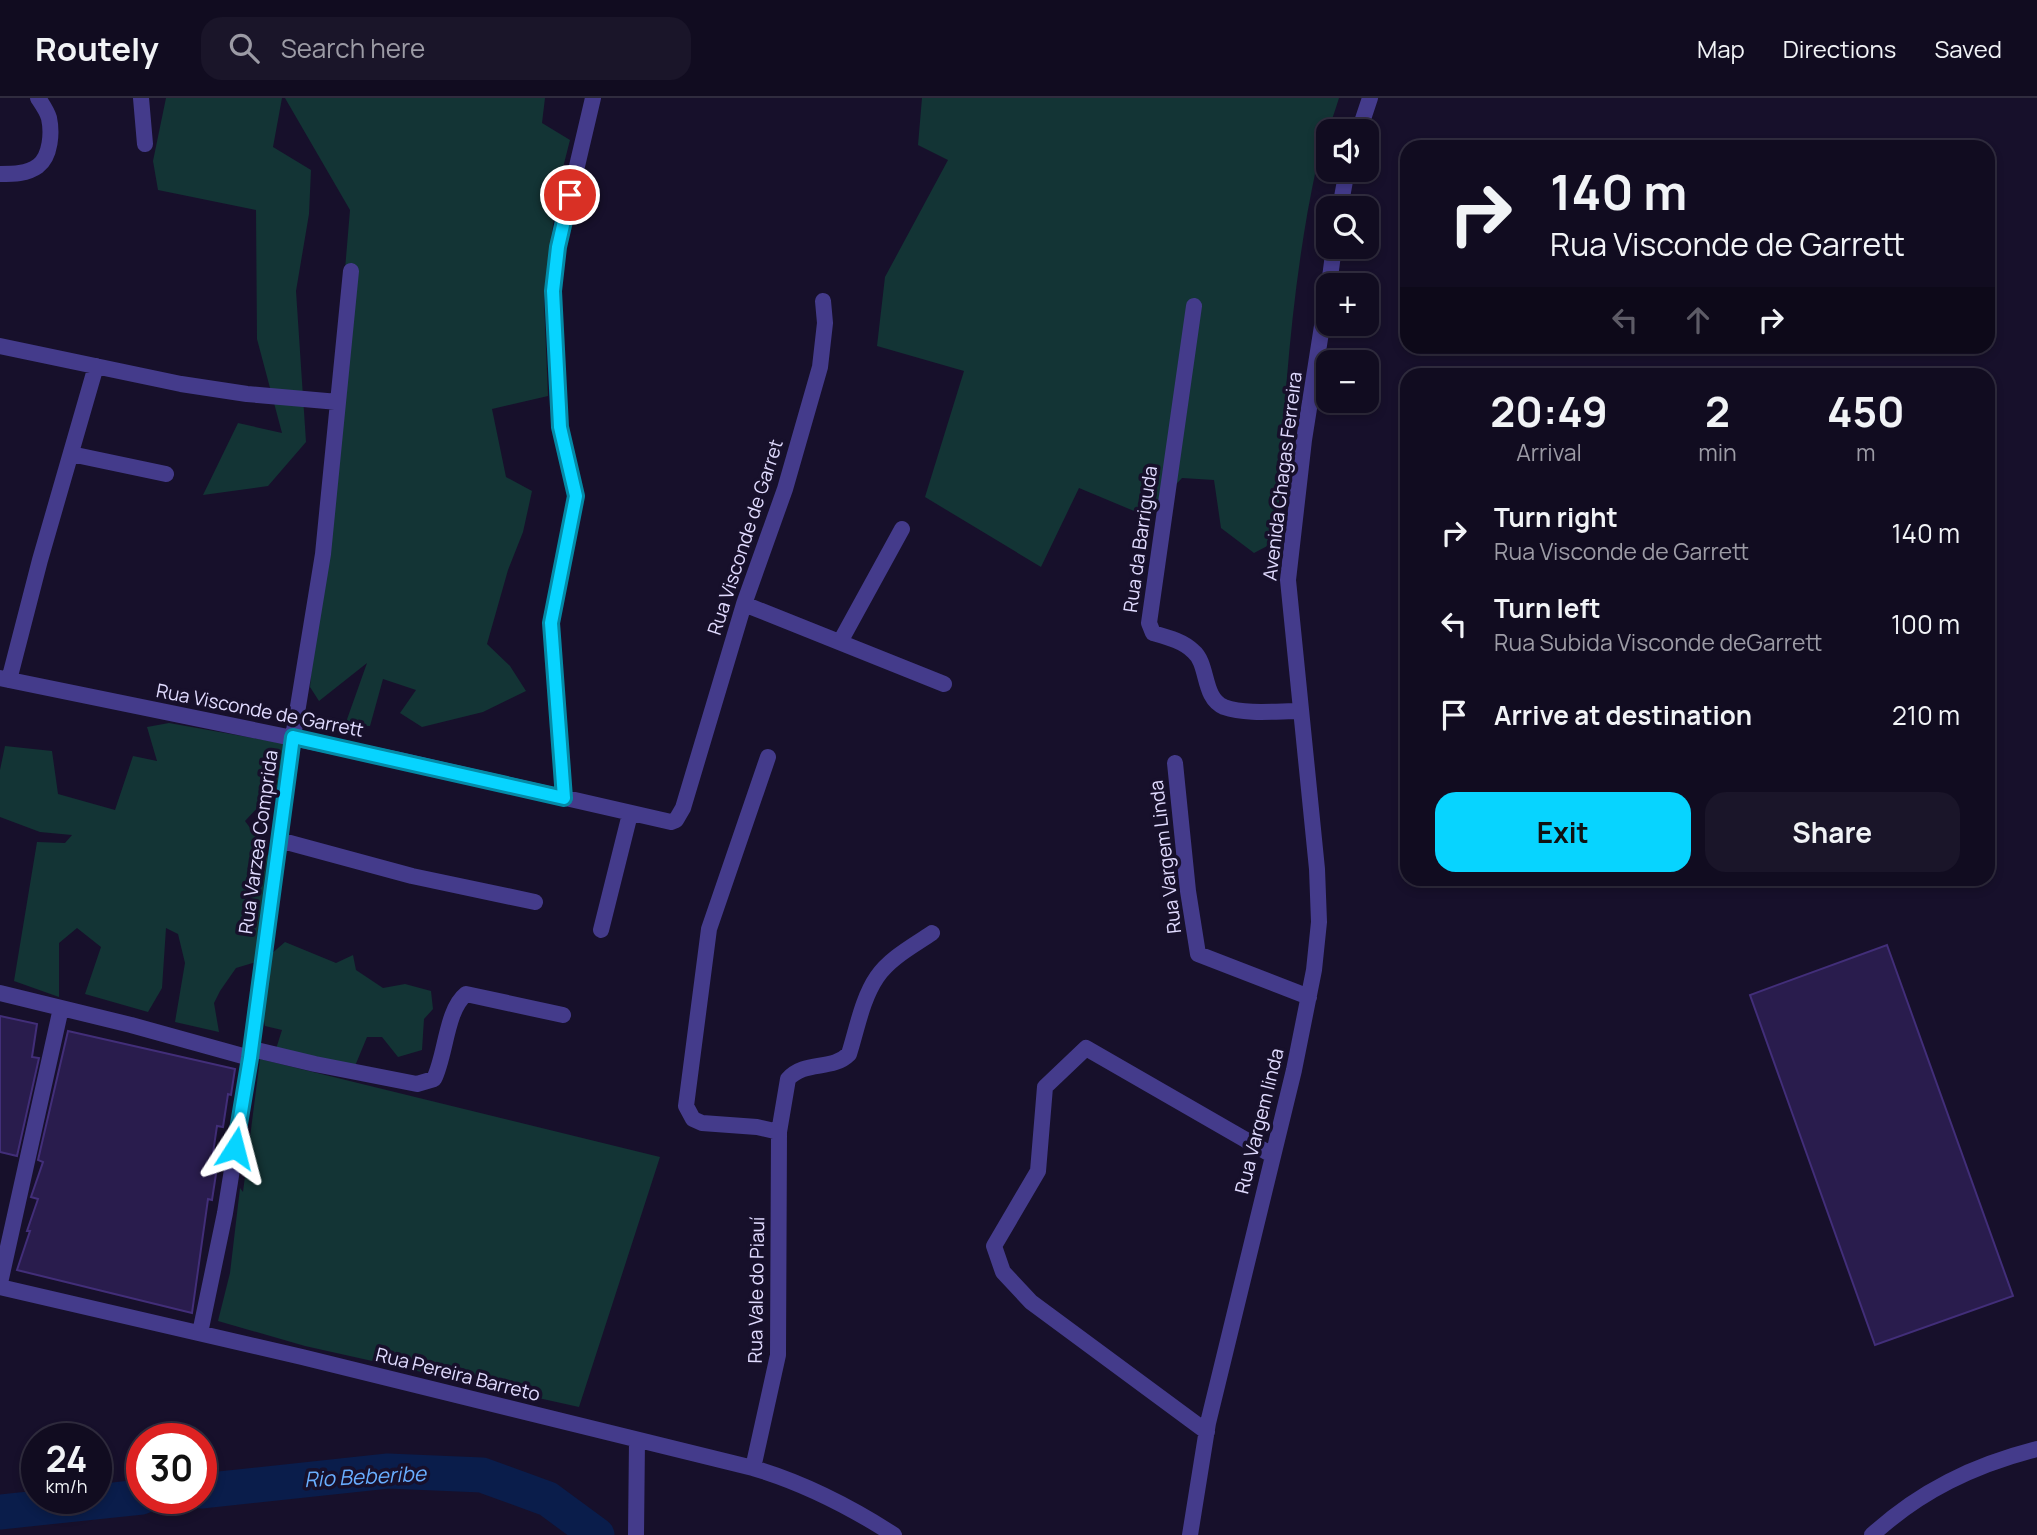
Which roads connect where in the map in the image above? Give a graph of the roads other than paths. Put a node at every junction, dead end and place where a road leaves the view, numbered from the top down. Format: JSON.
{"nodes":[{"id":1,"x":38,"y":98,"type":"edge"},
{"id":2,"x":141,"y":98,"type":"edge"},
{"id":3,"x":593,"y":98,"type":"edge"},
{"id":4,"x":1370,"y":98,"type":"edge"},
{"id":5,"x":1363,"y":119,"type":"edge"},
{"id":6,"x":145,"y":144,"type":"dead end"},
{"id":7,"x":0,"y":174,"type":"edge"},
{"id":8,"x":351,"y":271,"type":"dead end"},
{"id":9,"x":823,"y":302,"type":"dead end"},
{"id":10,"x":1194,"y":306,"type":"dead end"},
{"id":11,"x":1321,"y":336,"type":"edge"},
{"id":12,"x":0,"y":346,"type":"edge"},
{"id":13,"x":96,"y":366,"type":"junction"},
{"id":14,"x":338,"y":402,"type":"junction"},
{"id":15,"x":71,"y":454,"type":"junction"},
{"id":16,"x":166,"y":474,"type":"dead end"},
{"id":17,"x":902,"y":529,"type":"dead end"},
{"id":18,"x":744,"y":604,"type":"junction"},
{"id":19,"x":840,"y":642,"type":"junction"},
{"id":20,"x":4,"y":679,"type":"edge"},
{"id":21,"x":944,"y":684,"type":"dead end"},
{"id":22,"x":1301,"y":711,"type":"junction"},
{"id":23,"x":293,"y":737,"type":"junction"},
{"id":24,"x":768,"y":757,"type":"dead end"},
{"id":25,"x":1175,"y":763,"type":"dead end"},
{"id":26,"x":691,"y":783,"type":"joint"},
{"id":27,"x":564,"y":798,"type":"junction"},
{"id":28,"x":630,"y":814,"type":"junction"},
{"id":29,"x":279,"y":839,"type":"junction"},
{"id":30,"x":535,"y":902,"type":"dead end"},
{"id":31,"x":601,"y":930,"type":"dead end"},
{"id":32,"x":932,"y":933,"type":"dead end"},
{"id":33,"x":0,"y":993,"type":"edge"},
{"id":34,"x":1309,"y":997,"type":"junction"},
{"id":35,"x":61,"y":1008,"type":"junction"},
{"id":36,"x":563,"y":1015,"type":"dead end"},
{"id":37,"x":251,"y":1053,"type":"junction"},
{"id":38,"x":779,"y":1132,"type":"junction"},
{"id":39,"x":1272,"y":1156,"type":"junction"},
{"id":40,"x":0,"y":1285,"type":"edge"},
{"id":41,"x":200,"y":1333,"type":"junction"},
{"id":42,"x":1206,"y":1432,"type":"junction"},
{"id":43,"x":637,"y":1440,"type":"junction"},
{"id":44,"x":2037,"y":1449,"type":"edge"},
{"id":45,"x":753,"y":1468,"type":"junction"},
{"id":46,"x":636,"y":1535,"type":"edge"},
{"id":47,"x":894,"y":1535,"type":"edge"},
{"id":48,"x":1190,"y":1535,"type":"edge"},
{"id":49,"x":1872,"y":1535,"type":"edge"}],
"edges":[{"from":1,"to":7,"type":"street"},
{"from":2,"to":6,"type":"street"},
{"from":3,"to":27,"type":"street"},
{"from":4,"to":5,"type":"street"},
{"from":8,"to":14,"type":"street","name":"Rua Varzea Comprida"},
{"from":9,"to":18,"type":"street","name":"Rua Visconde de Garret"},
{"from":10,"to":22,"type":"street","name":"Rua da Barriguda"},
{"from":11,"to":22,"type":"street","name":"Avenida Chagas Ferreira"},
{"from":12,"to":13,"type":"street"},
{"from":13,"to":14,"type":"street"},
{"from":13,"to":15,"type":"street"},
{"from":14,"to":23,"type":"street","name":"Rua Varzea Comprida"},
{"from":15,"to":16,"type":"street"},
{"from":15,"to":20,"type":"street"},
{"from":17,"to":19,"type":"street"},
{"from":18,"to":19,"type":"street"},
{"from":18,"to":26,"type":"street","name":"Rua Visconde de Garret"},
{"from":19,"to":21,"type":"street"},
{"from":20,"to":23,"type":"street","name":"Rua Visconde de Garrett"},
{"from":22,"to":34,"type":"street","name":"Rua Vargem linda"},
{"from":23,"to":27,"type":"street","name":"Rua Visconde de Garrett"},
{"from":23,"to":29,"type":"street","name":"Rua Varzea Comprida"},
{"from":24,"to":38,"type":"street"},
{"from":25,"to":34,"type":"street","name":"Rua Vargem Linda"},
{"from":26,"to":28,"type":"street","name":"Rua Visconde de Garrett"},
{"from":27,"to":28,"type":"street","name":"Rua Visconde de Garrett"},
{"from":28,"to":31,"type":"street"},
{"from":29,"to":30,"type":"street"},
{"from":29,"to":37,"type":"street","name":"Rua Varzea Comprida"},
{"from":32,"to":38,"type":"street"},
{"from":33,"to":35,"type":"street"},
{"from":34,"to":39,"type":"street","name":"Rua Vargem linda"},
{"from":35,"to":37,"type":"street"},
{"from":35,"to":40,"type":"street"},
{"from":36,"to":37,"type":"street"},
{"from":37,"to":41,"type":"street","name":"Rua Varzea Comprida"},
{"from":38,"to":45,"type":"street","name":"Rua Vale do Piauí"},
{"from":39,"to":42,"type":"street","name":"Rua Vargem linda"},
{"from":39,"to":42,"type":"street"},
{"from":40,"to":41,"type":"street","name":"Rua Pereira Barreto"},
{"from":41,"to":43,"type":"street","name":"Rua Pereira Barreto"},
{"from":42,"to":48,"type":"street","name":"Rua Vargem linda"},
{"from":43,"to":45,"type":"street","name":"Rua Pereira Barreto"},
{"from":43,"to":46,"type":"street"},
{"from":44,"to":49,"type":"street"},
{"from":45,"to":47,"type":"street","name":"Rua Pereira Barreto"}]}
